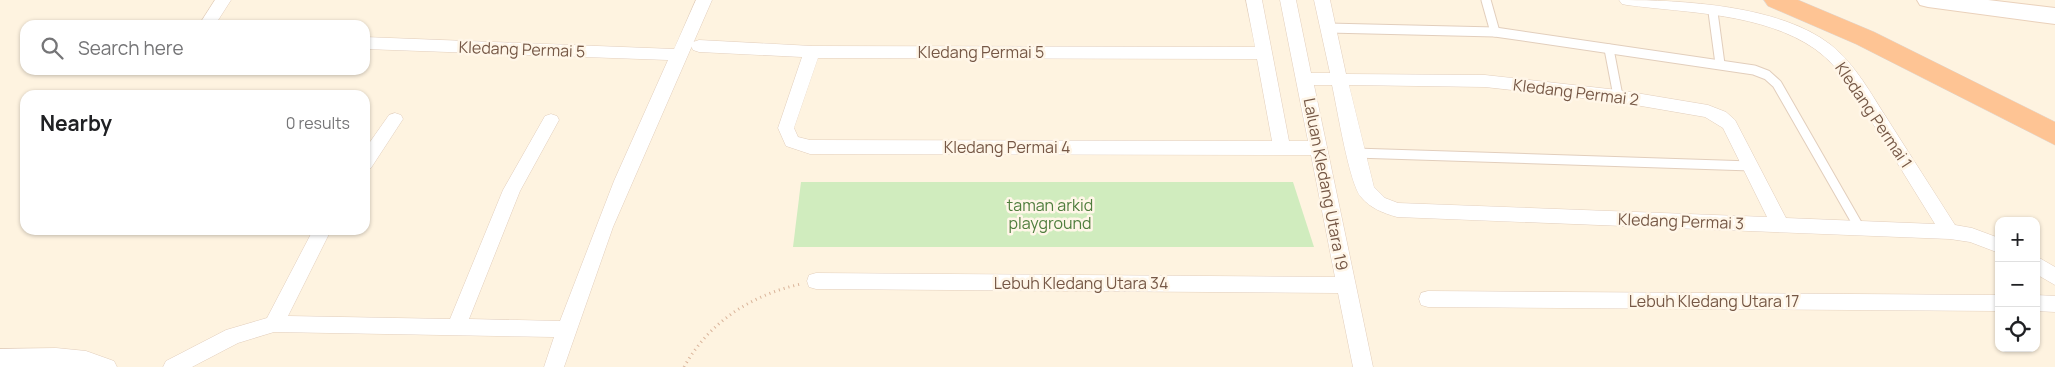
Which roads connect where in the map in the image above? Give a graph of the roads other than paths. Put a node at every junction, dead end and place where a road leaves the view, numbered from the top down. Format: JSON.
{"nodes":[{"id":1,"x":223,"y":0,"type":"edge"},
{"id":2,"x":704,"y":0,"type":"edge"},
{"id":3,"x":1254,"y":0,"type":"edge"},
{"id":4,"x":1288,"y":0,"type":"edge"},
{"id":5,"x":1322,"y":0,"type":"edge"},
{"id":6,"x":1486,"y":0,"type":"edge"},
{"id":7,"x":1627,"y":0,"type":"edge"},
{"id":8,"x":1776,"y":0,"type":"edge"},
{"id":9,"x":1928,"y":0,"type":"edge"},
{"id":10,"x":2037,"y":0,"type":"edge"},
{"id":11,"x":2055,"y":2,"type":"edge"},
{"id":12,"x":1713,"y":12,"type":"junction"},
{"id":13,"x":2055,"y":16,"type":"edge"},
{"id":14,"x":210,"y":20,"type":"edge"},
{"id":15,"x":1328,"y":28,"type":"junction"},
{"id":16,"x":1495,"y":32,"type":"junction"},
{"id":17,"x":370,"y":43,"type":"edge"},
{"id":18,"x":699,"y":46,"type":"dead end"},
{"id":19,"x":1609,"y":49,"type":"junction"},
{"id":20,"x":812,"y":52,"type":"junction"},
{"id":21,"x":1263,"y":52,"type":"junction"},
{"id":22,"x":679,"y":55,"type":"junction"},
{"id":23,"x":1720,"y":64,"type":"junction"},
{"id":24,"x":1305,"y":79,"type":"junction"},
{"id":25,"x":1340,"y":79,"type":"junction"},
{"id":26,"x":1618,"y":96,"type":"junction"},
{"id":27,"x":395,"y":119,"type":"dead end"},
{"id":28,"x":551,"y":120,"type":"dead end"},
{"id":29,"x":2055,"y":135,"type":"edge"},
{"id":30,"x":1282,"y":147,"type":"junction"},
{"id":31,"x":1318,"y":148,"type":"junction"},
{"id":32,"x":1355,"y":153,"type":"junction"},
{"id":33,"x":370,"y":156,"type":"edge"},
{"id":34,"x":1751,"y":166,"type":"junction"},
{"id":35,"x":1780,"y":225,"type":"junction"},
{"id":36,"x":1859,"y":227,"type":"junction"},
{"id":37,"x":1950,"y":232,"type":"junction"},
{"id":38,"x":319,"y":235,"type":"edge"},
{"id":39,"x":1995,"y":244,"type":"edge"},
{"id":40,"x":2040,"y":267,"type":"edge"},
{"id":41,"x":2055,"y":277,"type":"edge"},
{"id":42,"x":816,"y":281,"type":"road end"},
{"id":43,"x":1346,"y":285,"type":"junction"},
{"id":44,"x":1428,"y":299,"type":"dead end"},
{"id":45,"x":1995,"y":303,"type":"edge"},
{"id":46,"x":2040,"y":303,"type":"edge"},
{"id":47,"x":2055,"y":304,"type":"edge"},
{"id":48,"x":274,"y":324,"type":"junction"},
{"id":49,"x":456,"y":327,"type":"junction"},
{"id":50,"x":566,"y":329,"type":"junction"},
{"id":51,"x":0,"y":358,"type":"edge"},
{"id":52,"x":107,"y":367,"type":"edge"},
{"id":53,"x":173,"y":367,"type":"edge"},
{"id":54,"x":554,"y":367,"type":"edge"},
{"id":55,"x":1364,"y":367,"type":"edge"}],
"edges":[{"from":1,"to":14,"type":"street"},
{"from":2,"to":22,"type":"street"},
{"from":3,"to":21,"type":"street"},
{"from":4,"to":24,"type":"street","name":"Laluan Kledang Utara 19"},
{"from":5,"to":15,"type":"street"},
{"from":6,"to":16,"type":"lane"},
{"from":7,"to":12,"type":"street","name":"Kledang Permai 1"},
{"from":8,"to":29,"type":"highway"},
{"from":9,"to":13,"type":"main road"},
{"from":10,"to":11,"type":"main road"},
{"from":12,"to":23,"type":"lane"},
{"from":12,"to":37,"type":"street","name":"Kledang Permai 1"},
{"from":15,"to":16,"type":"lane"},
{"from":15,"to":25,"type":"street"},
{"from":16,"to":19,"type":"lane"},
{"from":17,"to":22,"type":"street","name":"Kledang Permai 5"},
{"from":18,"to":20,"type":"street","name":"Kledang Permai 5"},
{"from":19,"to":23,"type":"lane"},
{"from":19,"to":26,"type":"lane"},
{"from":20,"to":21,"type":"street","name":"Kledang Permai 5"},
{"from":20,"to":30,"type":"street","name":"Kledang Permai 4"},
{"from":21,"to":30,"type":"street"},
{"from":22,"to":50,"type":"street"},
{"from":23,"to":36,"type":"lane"},
{"from":24,"to":25,"type":"street","name":"Kledang Permai 2"},
{"from":24,"to":31,"type":"street","name":"Laluan Kledang Utara 19"},
{"from":25,"to":26,"type":"street","name":"Kledang Permai 2"},
{"from":25,"to":32,"type":"street"},
{"from":26,"to":34,"type":"street","name":"Kledang Permai 2"},
{"from":27,"to":33,"type":"street"},
{"from":28,"to":49,"type":"street"},
{"from":30,"to":31,"type":"street","name":"Kledang Permai 4"},
{"from":31,"to":43,"type":"street","name":"Laluan Kledang Utara 19"},
{"from":32,"to":34,"type":"lane"},
{"from":32,"to":35,"type":"street","name":"Kledang Permai 3"},
{"from":34,"to":35,"type":"street","name":"Kledang Permai 2"},
{"from":35,"to":36,"type":"street","name":"Kledang Permai 3"},
{"from":36,"to":37,"type":"street","name":"Kledang Permai 3"},
{"from":37,"to":39,"type":"street","name":"Kledang Permai 3"},
{"from":38,"to":48,"type":"street"},
{"from":40,"to":41,"type":"street"},
{"from":42,"to":43,"type":"street","name":"Lebuh Kledang Utara 34"},
{"from":43,"to":55,"type":"street","name":"Laluan Kledang Utara 19"},
{"from":44,"to":45,"type":"street","name":"Lebuh Kledang Utara 17"},
{"from":46,"to":47,"type":"street"},
{"from":48,"to":49,"type":"street"},
{"from":48,"to":53,"type":"street"},
{"from":49,"to":50,"type":"street"},
{"from":50,"to":54,"type":"street"},
{"from":51,"to":52,"type":"street"}]}
